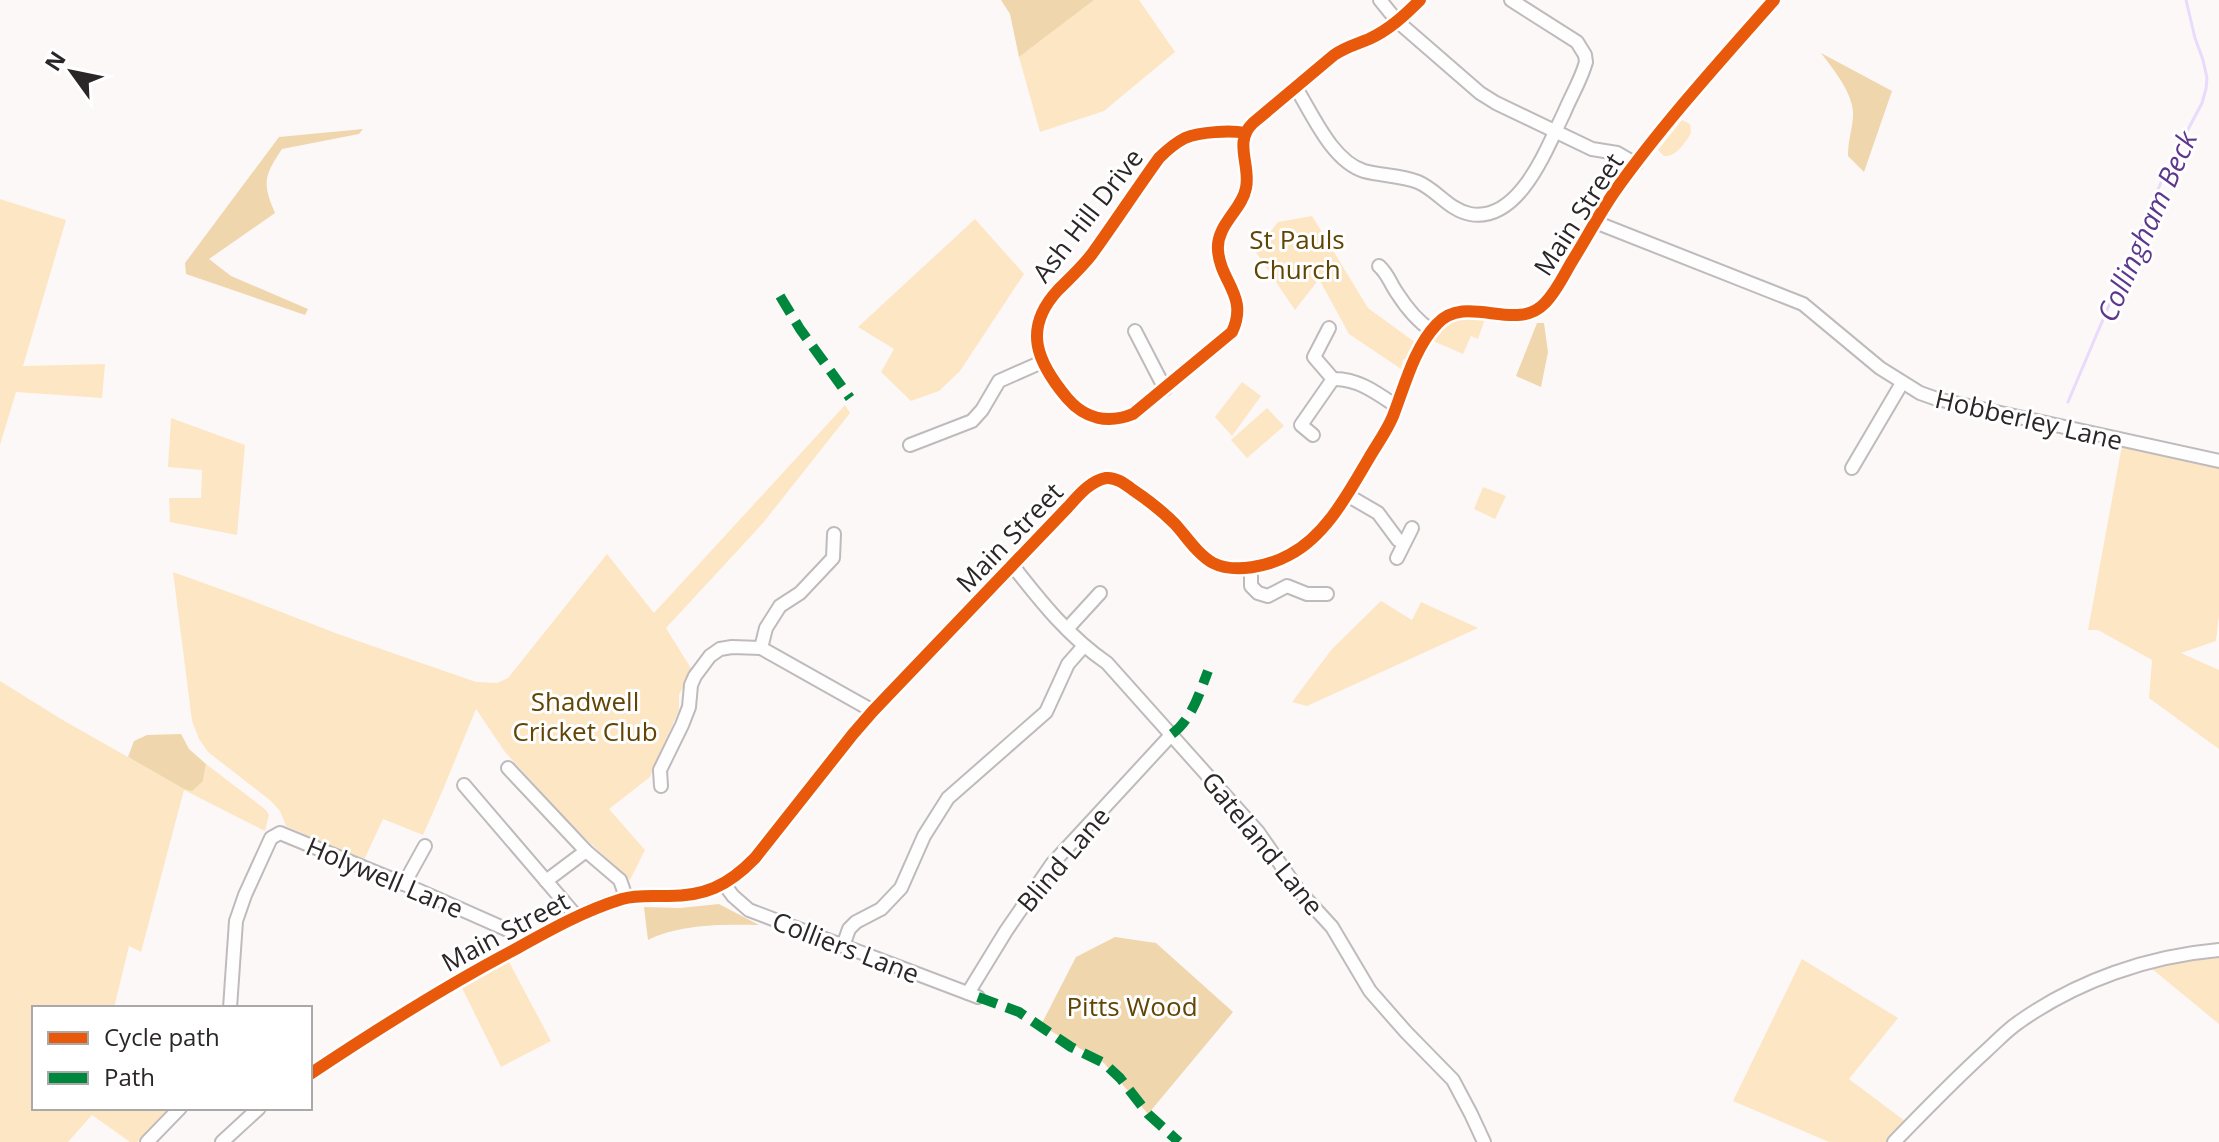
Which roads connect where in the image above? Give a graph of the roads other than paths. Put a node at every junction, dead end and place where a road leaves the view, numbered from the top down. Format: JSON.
{"nodes":[{"id":1,"x":1380,"y":0,"type":"edge"},
{"id":2,"x":1420,"y":0,"type":"edge"},
{"id":3,"x":1511,"y":0,"type":"edge"},
{"id":4,"x":1774,"y":0,"type":"edge"},
{"id":5,"x":1397,"y":21,"type":"junction"},
{"id":6,"x":1296,"y":88,"type":"junction"},
{"id":7,"x":1555,"y":131,"type":"junction"},
{"id":8,"x":1245,"y":133,"type":"junction"},
{"id":9,"x":1636,"y":164,"type":"junction"},
{"id":10,"x":1595,"y":222,"type":"junction"},
{"id":11,"x":1379,"y":266,"type":"dead end"},
{"id":12,"x":1329,"y":328,"type":"dead end"},
{"id":13,"x":1431,"y":330,"type":"junction"},
{"id":14,"x":1135,"y":331,"type":"dead end"},
{"id":15,"x":1042,"y":362,"type":"junction"},
{"id":16,"x":1333,"y":379,"type":"junction"},
{"id":17,"x":1902,"y":383,"type":"junction"},
{"id":18,"x":1165,"y":389,"type":"junction"},
{"id":19,"x":1396,"y":406,"type":"junction"},
{"id":20,"x":1313,"y":435,"type":"dead end"},
{"id":21,"x":910,"y":445,"type":"dead end"},
{"id":22,"x":2219,"y":461,"type":"edge"},
{"id":23,"x":1852,"y":468,"type":"dead end"},
{"id":24,"x":1347,"y":495,"type":"junction"},
{"id":25,"x":1412,"y":528,"type":"dead end"},
{"id":26,"x":834,"y":534,"type":"dead end"},
{"id":27,"x":1404,"y":543,"type":"junction"},
{"id":28,"x":1397,"y":558,"type":"dead end"},
{"id":29,"x":1013,"y":566,"type":"junction"},
{"id":30,"x":1251,"y":568,"type":"junction"},
{"id":31,"x":1330,"y":592,"type":"dead end"},
{"id":32,"x":1100,"y":593,"type":"dead end"},
{"id":33,"x":1067,"y":629,"type":"junction"},
{"id":34,"x":1083,"y":647,"type":"junction"},
{"id":35,"x":761,"y":648,"type":"junction"},
{"id":36,"x":873,"y":711,"type":"junction"},
{"id":37,"x":1172,"y":734,"type":"junction"},
{"id":38,"x":508,"y":768,"type":"dead end"},
{"id":39,"x":464,"y":785,"type":"dead end"},
{"id":40,"x":661,"y":786,"type":"dead end"},
{"id":41,"x":425,"y":846,"type":"dead end"},
{"id":42,"x":586,"y":851,"type":"junction"},
{"id":43,"x":546,"y":881,"type":"junction"},
{"id":44,"x":404,"y":884,"type":"junction"},
{"id":45,"x":724,"y":884,"type":"junction"},
{"id":46,"x":626,"y":897,"type":"junction"},
{"id":47,"x":577,"y":917,"type":"junction"},
{"id":48,"x":528,"y":942,"type":"junction"},
{"id":49,"x":843,"y":946,"type":"junction"},
{"id":50,"x":2219,"y":950,"type":"edge"},
{"id":51,"x":973,"y":995,"type":"joint"},
{"id":52,"x":230,"y":1006,"type":"edge"},
{"id":53,"x":312,"y":1073,"type":"edge"},
{"id":54,"x":178,"y":1110,"type":"edge"},
{"id":55,"x":257,"y":1110,"type":"edge"},
{"id":56,"x":147,"y":1142,"type":"edge"},
{"id":57,"x":222,"y":1142,"type":"edge"},
{"id":58,"x":1484,"y":1142,"type":"edge"},
{"id":59,"x":1894,"y":1142,"type":"edge"}],
"edges":[{"from":1,"to":5,"type":"street"},
{"from":2,"to":5,"type":"street"},
{"from":3,"to":7,"type":"street"},
{"from":4,"to":9,"type":"street","name":"Main Street"},
{"from":5,"to":6,"type":"street"},
{"from":5,"to":7,"type":"street"},
{"from":6,"to":7,"type":"street"},
{"from":6,"to":8,"type":"street"},
{"from":7,"to":9,"type":"street"},
{"from":8,"to":15,"type":"street","name":"Ash Hill Drive"},
{"from":8,"to":18,"type":"street"},
{"from":9,"to":10,"type":"street","name":"Main Street"},
{"from":10,"to":13,"type":"street","name":"Main Street"},
{"from":10,"to":17,"type":"street","name":"Hobberley Lane"},
{"from":11,"to":13,"type":"street"},
{"from":12,"to":16,"type":"street"},
{"from":13,"to":19,"type":"street","name":"Main Street"},
{"from":14,"to":18,"type":"street"},
{"from":15,"to":18,"type":"street"},
{"from":15,"to":21,"type":"street"},
{"from":16,"to":19,"type":"street"},
{"from":16,"to":20,"type":"street"},
{"from":17,"to":22,"type":"street","name":"Hobberley Lane"},
{"from":17,"to":23,"type":"street"},
{"from":19,"to":24,"type":"street","name":"Main Street"},
{"from":24,"to":27,"type":"street"},
{"from":24,"to":30,"type":"street","name":"Main Street"},
{"from":25,"to":27,"type":"street"},
{"from":26,"to":35,"type":"street"},
{"from":27,"to":28,"type":"street"},
{"from":29,"to":30,"type":"street","name":"Main Street"},
{"from":29,"to":33,"type":"street","name":"Gateland Lane"},
{"from":29,"to":36,"type":"street","name":"Main Street"},
{"from":30,"to":31,"type":"street"},
{"from":32,"to":33,"type":"street"},
{"from":33,"to":34,"type":"street","name":"Gateland Lane"},
{"from":34,"to":37,"type":"street","name":"Gateland Lane"},
{"from":34,"to":49,"type":"street"},
{"from":35,"to":36,"type":"street"},
{"from":35,"to":40,"type":"street"},
{"from":36,"to":45,"type":"street","name":"Main Street"},
{"from":37,"to":51,"type":"street","name":"Blind Lane"},
{"from":37,"to":58,"type":"street","name":"Gateland Lane"},
{"from":38,"to":42,"type":"street"},
{"from":39,"to":43,"type":"street"},
{"from":41,"to":44,"type":"street"},
{"from":42,"to":43,"type":"street"},
{"from":42,"to":46,"type":"street"},
{"from":43,"to":47,"type":"street"},
{"from":44,"to":48,"type":"street","name":"Holywell Lane"},
{"from":44,"to":52,"type":"street","name":"Holywell Lane"},
{"from":45,"to":46,"type":"street","name":"Main Street"},
{"from":45,"to":49,"type":"street","name":"Colliers Lane"},
{"from":46,"to":47,"type":"street","name":"Main Street"},
{"from":47,"to":48,"type":"street","name":"Main Street"},
{"from":48,"to":53,"type":"street","name":"Main Street"},
{"from":49,"to":51,"type":"street","name":"Colliers Lane"},
{"from":50,"to":59,"type":"street"},
{"from":54,"to":56,"type":"street"},
{"from":55,"to":57,"type":"street"}]}
